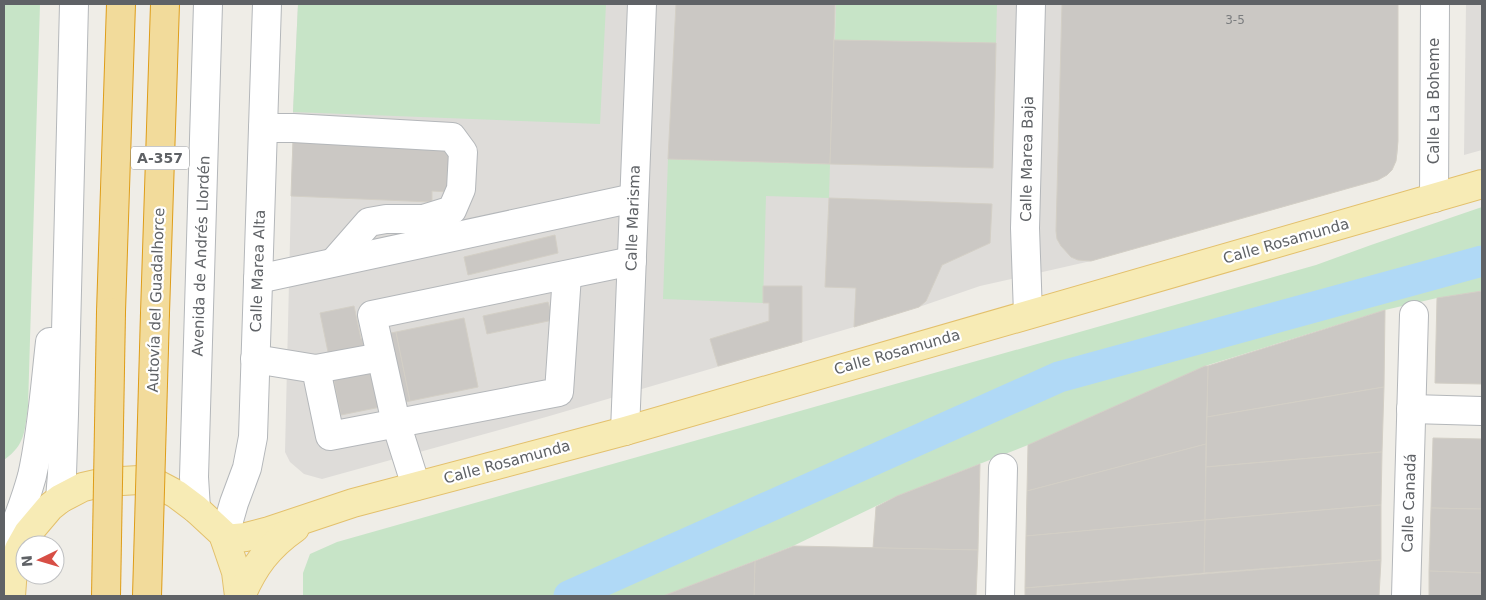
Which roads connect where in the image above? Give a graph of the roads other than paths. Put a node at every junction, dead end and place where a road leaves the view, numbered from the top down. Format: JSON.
{"nodes":[{"id":1,"x":74,"y":4,"type":"edge"},
{"id":2,"x":121,"y":4,"type":"edge"},
{"id":3,"x":165,"y":4,"type":"edge"},
{"id":4,"x":208,"y":4,"type":"edge"},
{"id":5,"x":267,"y":4,"type":"edge"},
{"id":6,"x":642,"y":4,"type":"edge"},
{"id":7,"x":1031,"y":4,"type":"edge"},
{"id":8,"x":1435,"y":4,"type":"edge"},
{"id":9,"x":263,"y":128,"type":"junction"},
{"id":10,"x":70,"y":182,"type":"junction"},
{"id":11,"x":1482,"y":184,"type":"edge"},
{"id":12,"x":634,"y":198,"type":"junction"},
{"id":13,"x":1434,"y":198,"type":"junction"},
{"id":14,"x":632,"y":261,"type":"junction"},
{"id":15,"x":334,"y":262,"type":"junction"},
{"id":16,"x":567,"y":274,"type":"junction"},
{"id":17,"x":258,"y":278,"type":"junction"},
{"id":18,"x":1028,"y":314,"type":"junction"},
{"id":19,"x":1414,"y":315,"type":"dead end"},
{"id":20,"x":381,"y":357,"type":"junction"},
{"id":21,"x":255,"y":359,"type":"junction"},
{"id":22,"x":316,"y":369,"type":"junction"},
{"id":23,"x":1411,"y":409,"type":"junction"},
{"id":24,"x":1482,"y":411,"type":"edge"},
{"id":25,"x":396,"y":423,"type":"junction"},
{"id":26,"x":625,"y":431,"type":"junction"},
{"id":27,"x":37,"y":449,"type":"junction"},
{"id":28,"x":1002,"y":468,"type":"dead end"},
{"id":29,"x":416,"y":486,"type":"junction"},
{"id":30,"x":60,"y":499,"type":"junction"},
{"id":31,"x":4,"y":502,"type":"edge"},
{"id":32,"x":196,"y":509,"type":"junction"},
{"id":33,"x":310,"y":516,"type":"junction"},
{"id":34,"x":224,"y":537,"type":"junction"},
{"id":35,"x":4,"y":552,"type":"edge"},
{"id":36,"x":9,"y":594,"type":"edge"},
{"id":37,"x":106,"y":596,"type":"edge"},
{"id":38,"x":147,"y":596,"type":"edge"},
{"id":39,"x":240,"y":596,"type":"edge"},
{"id":40,"x":1000,"y":596,"type":"edge"},
{"id":41,"x":1406,"y":596,"type":"edge"}],
"edges":[{"from":1,"to":10,"type":"street"},
{"from":2,"to":37,"type":"highway","number":"A-357","bridge":true},
{"from":3,"to":38,"type":"highway","name":"Autovía del Guadalhorce","number":"A-357","bridge":true},
{"from":4,"to":32,"type":"street","name":"Avenida de Andrés Llordén"},
{"from":5,"to":9,"type":"street","name":"Calle Marea Alta"},
{"from":6,"to":12,"type":"street","name":"Calle Marisma"},
{"from":7,"to":18,"type":"street","name":"Calle Marea Baja"},
{"from":8,"to":13,"type":"street","name":"Calle La Boheme"},
{"from":9,"to":15,"type":"street"},
{"from":9,"to":17,"type":"street","name":"Calle Marea Alta"},
{"from":10,"to":27,"type":"street"},
{"from":10,"to":30,"type":"street"},
{"from":11,"to":13,"type":"main road","name":"Calle Rosamunda"},
{"from":12,"to":14,"type":"street","name":"Calle Marisma"},
{"from":12,"to":15,"type":"street"},
{"from":13,"to":18,"type":"main road","name":"Calle Rosamunda"},
{"from":14,"to":16,"type":"street"},
{"from":14,"to":26,"type":"street","name":"Calle Marisma"},
{"from":15,"to":17,"type":"street"},
{"from":16,"to":20,"type":"street"},
{"from":16,"to":25,"type":"street"},
{"from":17,"to":21,"type":"street","name":"Calle Marea Alta"},
{"from":18,"to":26,"type":"main road","name":"Calle Rosamunda"},
{"from":19,"to":23,"type":"street","name":"Calle Canadá"},
{"from":20,"to":22,"type":"street"},
{"from":20,"to":25,"type":"street"},
{"from":21,"to":22,"type":"street"},
{"from":21,"to":34,"type":"street","name":"Calle Marea Alta"},
{"from":22,"to":25,"type":"street"},
{"from":23,"to":24,"type":"street"},
{"from":23,"to":41,"type":"street","name":"Calle Canadá"},
{"from":25,"to":29,"type":"street"},
{"from":26,"to":29,"type":"main road","name":"Calle Rosamunda"},
{"from":27,"to":31,"type":"street"},
{"from":27,"to":35,"type":"street"},
{"from":28,"to":40,"type":"street"},
{"from":29,"to":33,"type":"main road","name":"Calle Rosamunda"},
{"from":30,"to":32,"type":"main road"},
{"from":30,"to":36,"type":"main road"},
{"from":32,"to":34,"type":"main road"},
{"from":33,"to":34,"type":"main road","name":"Calle Rosamunda"},
{"from":33,"to":39,"type":"main road","name":"Calle Rosamunda"},
{"from":34,"to":39,"type":"main road"}]}
